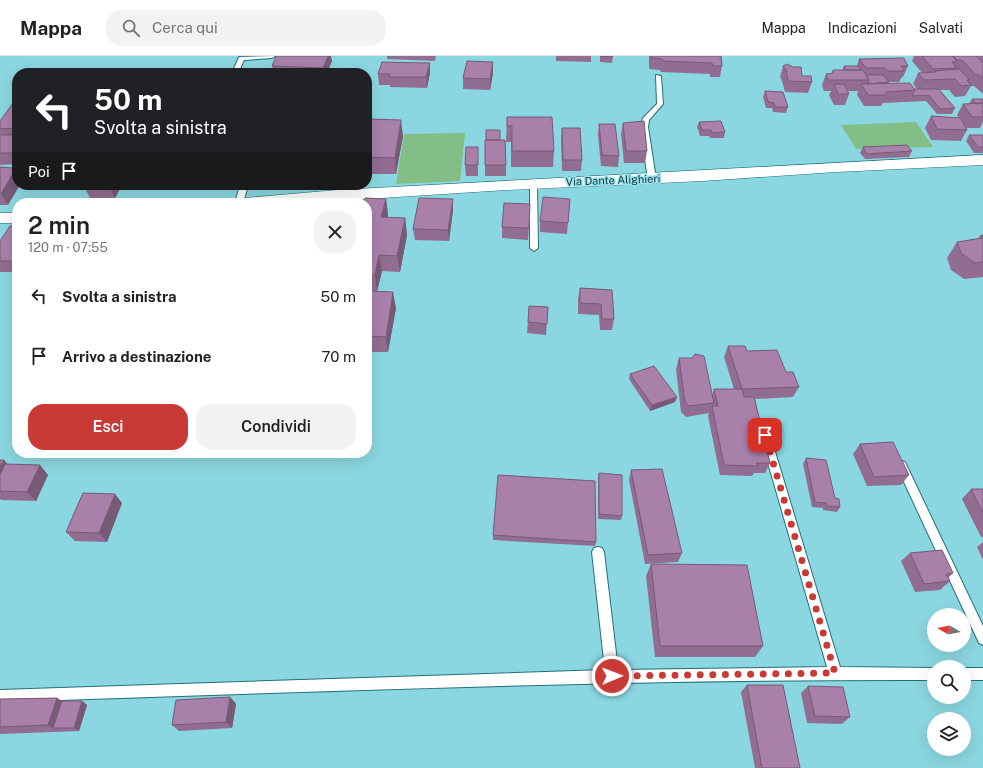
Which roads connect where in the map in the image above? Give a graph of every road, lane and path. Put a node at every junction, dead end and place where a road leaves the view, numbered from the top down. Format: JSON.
{"nodes":[{"id":1,"x":272,"y":56,"type":"edge"},
{"id":2,"x":236,"y":68,"type":"edge"},
{"id":3,"x":658,"y":76,"type":"dead end"},
{"id":4,"x":983,"y":160,"type":"edge"},
{"id":5,"x":652,"y":179,"type":"junction"},
{"id":6,"x":533,"y":184,"type":"junction"},
{"id":7,"x":302,"y":198,"type":"edge"},
{"id":8,"x":0,"y":218,"type":"edge"},
{"id":9,"x":12,"y":218,"type":"edge"},
{"id":10,"x":534,"y":248,"type":"dead end"},
{"id":11,"x":765,"y":435,"type":"edge"},
{"id":12,"x":897,"y":457,"type":"edge"},
{"id":13,"x":598,"y":552,"type":"dead end"},
{"id":14,"x":983,"y":638,"type":"edge"},
{"id":15,"x":835,"y":673,"type":"junction"},
{"id":16,"x":927,"y":674,"type":"edge"},
{"id":17,"x":971,"y":674,"type":"edge"},
{"id":18,"x":983,"y":674,"type":"edge"},
{"id":19,"x":612,"y":676,"type":"junction"},
{"id":20,"x":0,"y":696,"type":"edge"}],
"edges":[{"from":1,"to":2,"type":"lane"},
{"from":3,"to":5,"type":"lane"},
{"from":4,"to":5,"type":"street","name":"Via Dante Alighieri"},
{"from":5,"to":6,"type":"street","name":"Via Dante Alighieri"},
{"from":6,"to":7,"type":"street","name":"Via Dante Alighieri"},
{"from":6,"to":10,"type":"lane"},
{"from":8,"to":9,"type":"street"},
{"from":11,"to":15,"type":"lane"},
{"from":12,"to":14,"type":"lane"},
{"from":13,"to":19,"type":"lane"},
{"from":15,"to":16,"type":"lane"},
{"from":15,"to":19,"type":"lane"},
{"from":17,"to":18,"type":"lane"},
{"from":19,"to":20,"type":"lane"}]}
